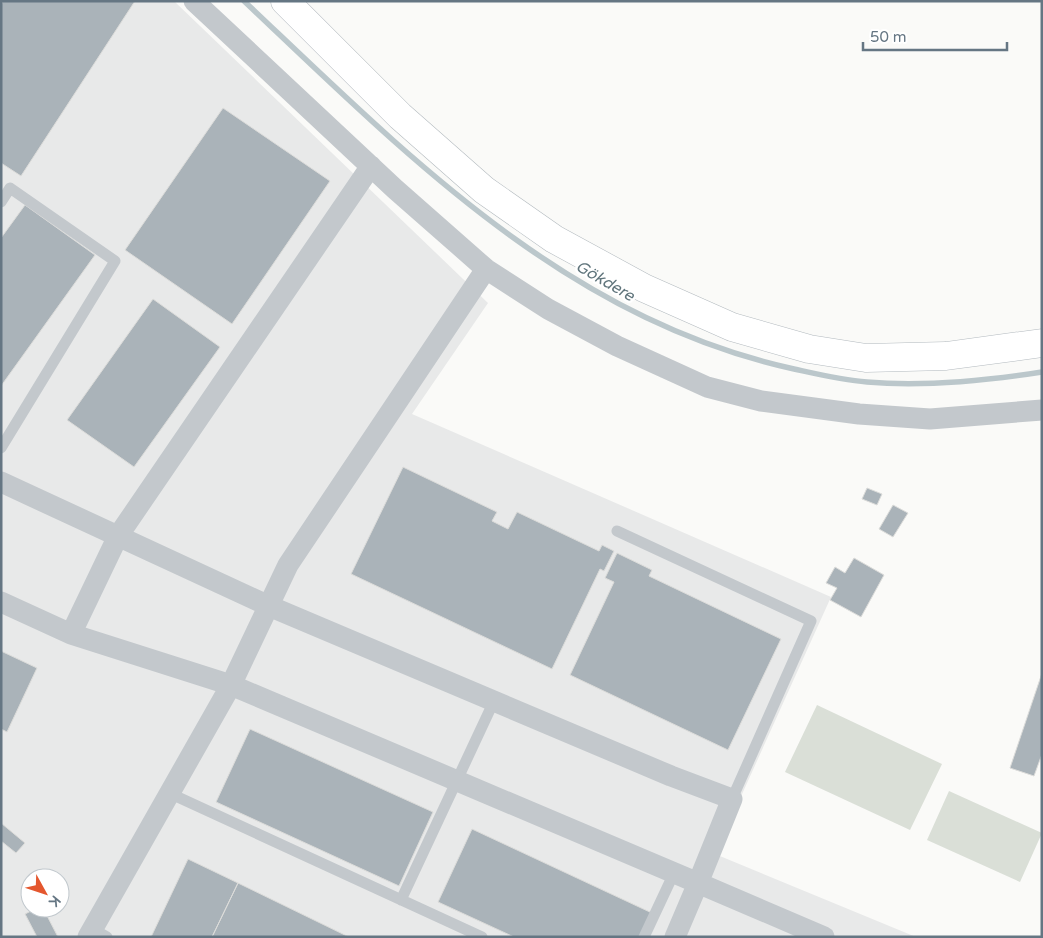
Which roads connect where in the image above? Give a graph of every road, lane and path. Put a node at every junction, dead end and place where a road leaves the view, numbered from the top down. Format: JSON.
{"nodes":[{"id":1,"x":194,"y":1,"type":"edge"},
{"id":2,"x":285,"y":1,"type":"edge"},
{"id":3,"x":371,"y":166,"type":"junction"},
{"id":4,"x":1,"y":202,"type":"edge"},
{"id":5,"x":486,"y":269,"type":"junction"},
{"id":6,"x":1042,"y":342,"type":"edge"},
{"id":7,"x":1042,"y":410,"type":"edge"},
{"id":8,"x":1,"y":448,"type":"edge"},
{"id":9,"x":1,"y":482,"type":"edge"},
{"id":10,"x":617,"y":531,"type":"dead end"},
{"id":11,"x":118,"y":536,"type":"junction"},
{"id":12,"x":1,"y":602,"type":"edge"},
{"id":13,"x":269,"y":606,"type":"junction"},
{"id":14,"x":71,"y":634,"type":"junction"},
{"id":15,"x":231,"y":685,"type":"junction"},
{"id":16,"x":494,"y":701,"type":"junction"},
{"id":17,"x":457,"y":781,"type":"junction"},
{"id":18,"x":169,"y":793,"type":"junction"},
{"id":19,"x":732,"y":799,"type":"junction"},
{"id":20,"x":674,"y":873,"type":"junction"},
{"id":21,"x":698,"y":883,"type":"junction"},
{"id":22,"x":401,"y":900,"type":"junction"},
{"id":23,"x":96,"y":934,"type":"edge"},
{"id":24,"x":482,"y":937,"type":"edge"},
{"id":25,"x":644,"y":937,"type":"edge"},
{"id":26,"x":675,"y":937,"type":"edge"},
{"id":27,"x":824,"y":937,"type":"edge"}],
"edges":[{"from":1,"to":3,"type":"street"},
{"from":2,"to":6,"type":"main road"},
{"from":3,"to":5,"type":"street"},
{"from":3,"to":11,"type":"street"},
{"from":4,"to":8,"type":"lane"},
{"from":5,"to":7,"type":"street"},
{"from":5,"to":13,"type":"street"},
{"from":9,"to":11,"type":"street"},
{"from":10,"to":19,"type":"lane"},
{"from":11,"to":13,"type":"street"},
{"from":11,"to":14,"type":"street"},
{"from":12,"to":14,"type":"street"},
{"from":13,"to":15,"type":"street"},
{"from":13,"to":16,"type":"street"},
{"from":14,"to":15,"type":"street"},
{"from":15,"to":17,"type":"street"},
{"from":15,"to":18,"type":"street"},
{"from":16,"to":17,"type":"lane"},
{"from":16,"to":19,"type":"street"},
{"from":17,"to":20,"type":"street"},
{"from":17,"to":22,"type":"lane"},
{"from":18,"to":22,"type":"lane"},
{"from":18,"to":23,"type":"street"},
{"from":19,"to":21,"type":"street"},
{"from":20,"to":21,"type":"street"},
{"from":20,"to":25,"type":"lane"},
{"from":21,"to":26,"type":"street"},
{"from":21,"to":27,"type":"street"},
{"from":22,"to":24,"type":"lane"}]}
